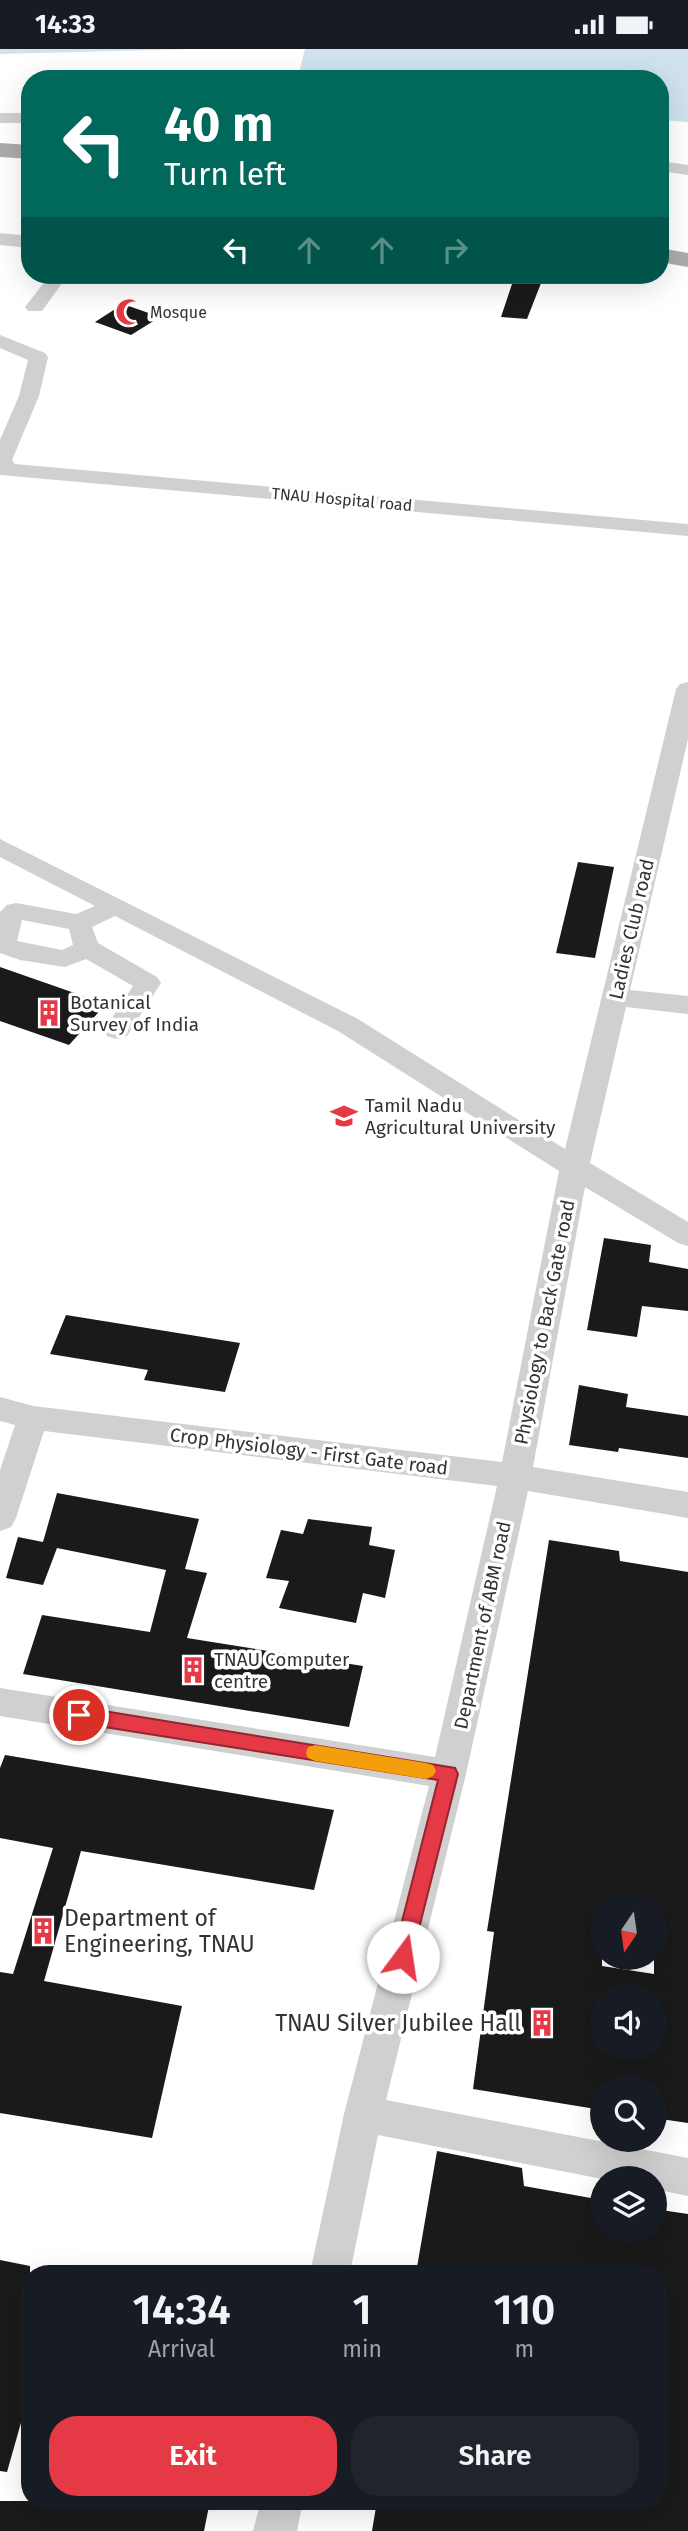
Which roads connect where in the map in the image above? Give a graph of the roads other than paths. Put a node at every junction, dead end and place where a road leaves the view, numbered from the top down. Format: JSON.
{"nodes":[{"id":1,"x":0,"y":118,"type":"edge"},
{"id":2,"x":21,"y":118,"type":"edge"},
{"id":3,"x":0,"y":150,"type":"edge"},
{"id":4,"x":21,"y":151,"type":"edge"},
{"id":5,"x":669,"y":167,"type":"edge"},
{"id":6,"x":688,"y":170,"type":"edge"},
{"id":7,"x":0,"y":239,"type":"edge"},
{"id":8,"x":21,"y":241,"type":"edge"},
{"id":9,"x":669,"y":257,"type":"edge"},
{"id":10,"x":688,"y":260,"type":"edge"},
{"id":11,"x":53,"y":284,"type":"edge"},
{"id":12,"x":35,"y":307,"type":"dead end"},
{"id":13,"x":0,"y":341,"type":"edge"},
{"id":14,"x":1,"y":462,"type":"edge"},
{"id":15,"x":688,"y":530,"type":"edge"},
{"id":16,"x":688,"y":689,"type":"edge"},
{"id":17,"x":678,"y":777,"type":"edge"},
{"id":18,"x":0,"y":847,"type":"edge"},
{"id":19,"x":116,"y":907,"type":"junction"},
{"id":20,"x":615,"y":997,"type":"junction"},
{"id":21,"x":688,"y":1005,"type":"edge"},
{"id":22,"x":117,"y":1030,"type":"dead end"},
{"id":23,"x":574,"y":1169,"type":"junction"},
{"id":24,"x":688,"y":1236,"type":"edge"},
{"id":25,"x":0,"y":1409,"type":"edge"},
{"id":26,"x":33,"y":1418,"type":"junction"},
{"id":27,"x":514,"y":1476,"type":"junction"},
{"id":28,"x":688,"y":1505,"type":"edge"},
{"id":29,"x":0,"y":1518,"type":"edge"},
{"id":30,"x":0,"y":1702,"type":"edge"},
{"id":31,"x":449,"y":1774,"type":"junction"},
{"id":32,"x":363,"y":2114,"type":"junction"},
{"id":33,"x":688,"y":2177,"type":"edge"},
{"id":34,"x":332,"y":2265,"type":"edge"},
{"id":35,"x":280,"y":2510,"type":"edge"},
{"id":36,"x":275,"y":2531,"type":"edge"}],
"edges":[{"from":1,"to":2,"type":"street"},
{"from":3,"to":4,"type":"main road"},
{"from":5,"to":6,"type":"street"},
{"from":7,"to":8,"type":"street"},
{"from":9,"to":10,"type":"main road"},
{"from":11,"to":12,"type":"street"},
{"from":13,"to":14,"type":"street"},
{"from":14,"to":15,"type":"street","name":"TNAU Hospital road"},
{"from":16,"to":17,"type":"street","name":"Ladies Club road"},
{"from":17,"to":20,"type":"street","name":"Ladies Club road"},
{"from":18,"to":19,"type":"street"},
{"from":19,"to":22,"type":"street"},
{"from":19,"to":23,"type":"street"},
{"from":20,"to":21,"type":"street"},
{"from":20,"to":23,"type":"street","name":"Ladies Club road"},
{"from":23,"to":24,"type":"street"},
{"from":23,"to":27,"type":"street","name":"Physiology to Back Gate road"},
{"from":25,"to":26,"type":"street","name":"Crop Physiology - First Gate road"},
{"from":26,"to":27,"type":"street","name":"Crop Physiology - First Gate road"},
{"from":26,"to":29,"type":"street"},
{"from":27,"to":28,"type":"street","name":"Crop Physiology - First Gate road"},
{"from":27,"to":31,"type":"street","name":"Department of ABM road"},
{"from":30,"to":31,"type":"street"},
{"from":31,"to":32,"type":"street","name":"Department of ABM road"},
{"from":32,"to":33,"type":"street"},
{"from":32,"to":34,"type":"street","name":"Department of ABM road"},
{"from":35,"to":36,"type":"street"}]}
